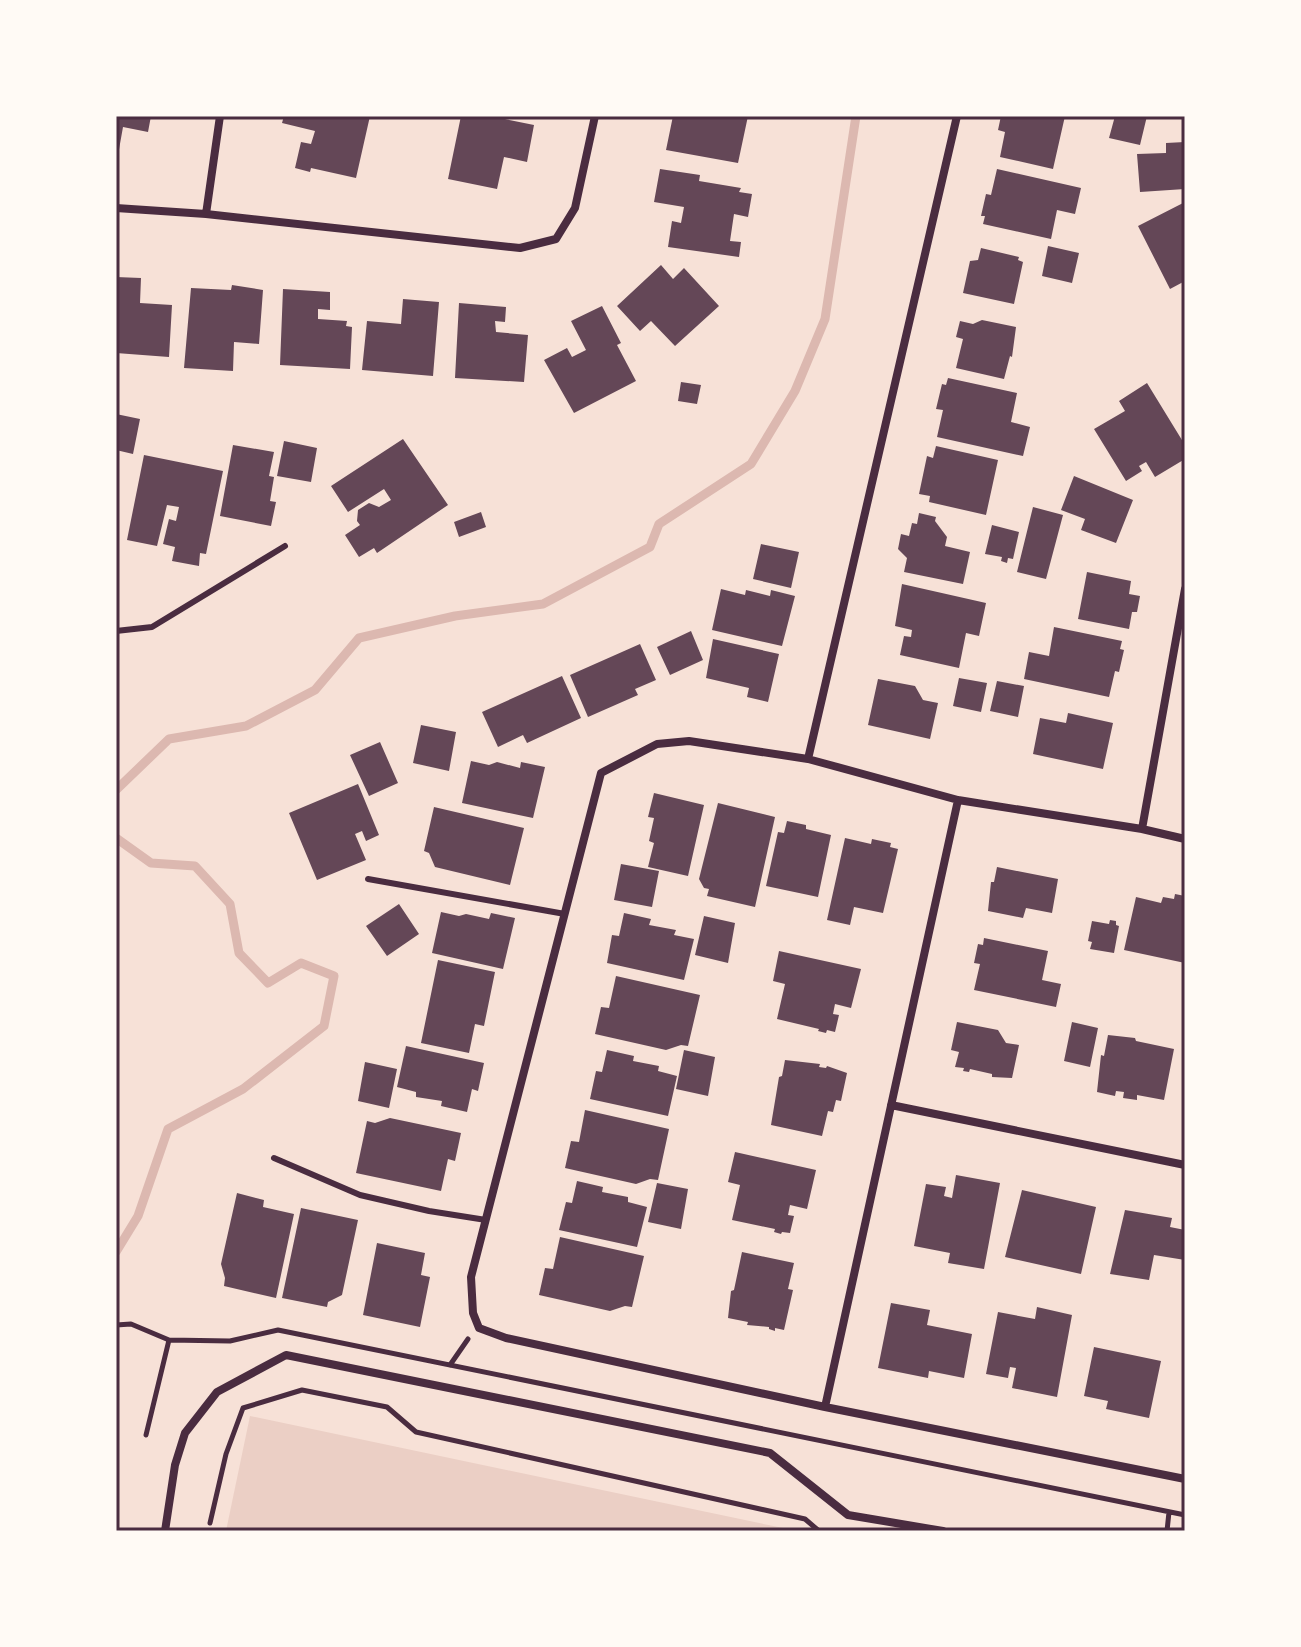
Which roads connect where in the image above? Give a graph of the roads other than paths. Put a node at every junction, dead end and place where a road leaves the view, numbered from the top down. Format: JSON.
{"nodes":[{"id":1,"x":220,"y":116,"type":"edge"},
{"id":2,"x":595,"y":116,"type":"edge"},
{"id":3,"x":957,"y":116,"type":"edge"},
{"id":4,"x":116,"y":208,"type":"edge"},
{"id":5,"x":206,"y":214,"type":"junction"},
{"id":6,"x":285,"y":546,"type":"dead end"},
{"id":7,"x":1185,"y":589,"type":"edge"},
{"id":8,"x":116,"y":631,"type":"edge"},
{"id":9,"x":808,"y":759,"type":"junction"},
{"id":10,"x":958,"y":800,"type":"junction"},
{"id":11,"x":1142,"y":829,"type":"junction"},
{"id":12,"x":1185,"y":839,"type":"edge"},
{"id":13,"x":368,"y":879,"type":"dead end"},
{"id":14,"x":565,"y":914,"type":"junction"},
{"id":15,"x":891,"y":1105,"type":"junction"},
{"id":16,"x":274,"y":1158,"type":"dead end"},
{"id":17,"x":1185,"y":1165,"type":"edge"},
{"id":18,"x":486,"y":1220,"type":"junction"},
{"id":19,"x":825,"y":1407,"type":"junction"},
{"id":20,"x":1185,"y":1479,"type":"edge"},
{"id":21,"x":165,"y":1531,"type":"edge"},
{"id":22,"x":943,"y":1531,"type":"edge"}],
"edges":[{"from":1,"to":5,"type":"street"},
{"from":2,"to":5,"type":"street"},
{"from":3,"to":9,"type":"street"},
{"from":4,"to":5,"type":"street"},
{"from":6,"to":8,"type":"lane"},
{"from":7,"to":11,"type":"street"},
{"from":9,"to":10,"type":"street"},
{"from":9,"to":14,"type":"street"},
{"from":10,"to":11,"type":"street"},
{"from":10,"to":15,"type":"street"},
{"from":11,"to":12,"type":"street"},
{"from":13,"to":14,"type":"lane"},
{"from":14,"to":18,"type":"street"},
{"from":15,"to":17,"type":"street"},
{"from":15,"to":19,"type":"street"},
{"from":16,"to":18,"type":"lane"},
{"from":18,"to":19,"type":"street"},
{"from":19,"to":20,"type":"street"},
{"from":21,"to":22,"type":"street"}]}
